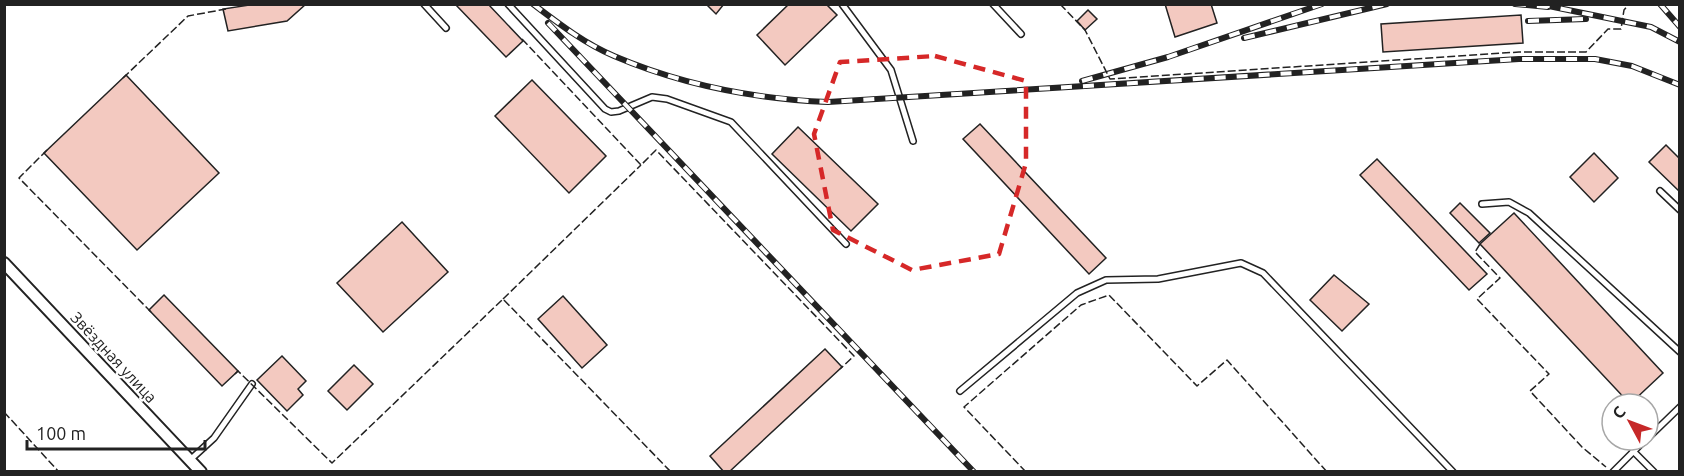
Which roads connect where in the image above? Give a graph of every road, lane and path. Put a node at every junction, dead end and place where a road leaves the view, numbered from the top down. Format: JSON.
{"nodes":[{"id":1,"x":424,"y":4,"type":"edge"},
{"id":2,"x":508,"y":4,"type":"edge"},
{"id":3,"x":842,"y":4,"type":"edge"},
{"id":4,"x":993,"y":4,"type":"edge"},
{"id":5,"x":446,"y":28,"type":"dead end"},
{"id":6,"x":1021,"y":34,"type":"dead end"},
{"id":7,"x":913,"y":141,"type":"dead end"},
{"id":8,"x":1660,"y":191,"type":"dead end"},
{"id":9,"x":1482,"y":204,"type":"dead end"},
{"id":10,"x":1680,"y":210,"type":"edge"},
{"id":11,"x":846,"y":244,"type":"dead end"},
{"id":12,"x":4,"y":263,"type":"edge"},
{"id":13,"x":1680,"y":352,"type":"edge"},
{"id":14,"x":252,"y":384,"type":"dead end"},
{"id":15,"x":960,"y":391,"type":"dead end"},
{"id":16,"x":1680,"y":408,"type":"edge"},
{"id":17,"x":1660,"y":427,"type":"edge"},
{"id":18,"x":1633,"y":452,"type":"edge"},
{"id":19,"x":1635,"y":452,"type":"edge"},
{"id":20,"x":190,"y":460,"type":"junction"},
{"id":21,"x":201,"y":471,"type":"edge"},
{"id":22,"x":1453,"y":471,"type":"edge"},
{"id":23,"x":1613,"y":471,"type":"edge"},
{"id":24,"x":1654,"y":471,"type":"edge"}],
"edges":[{"from":1,"to":5,"type":"lane"},
{"from":2,"to":11,"type":"lane"},
{"from":3,"to":7,"type":"lane"},
{"from":4,"to":6,"type":"lane"},
{"from":8,"to":10,"type":"lane"},
{"from":9,"to":13,"type":"lane"},
{"from":12,"to":20,"type":"street","name":"Звёздная улица"},
{"from":14,"to":20,"type":"lane"},
{"from":15,"to":22,"type":"lane"},
{"from":16,"to":17,"type":"lane"},
{"from":18,"to":23,"type":"lane"},
{"from":19,"to":24,"type":"lane"},
{"from":20,"to":21,"type":"street","name":"Звёздная улица"}]}
